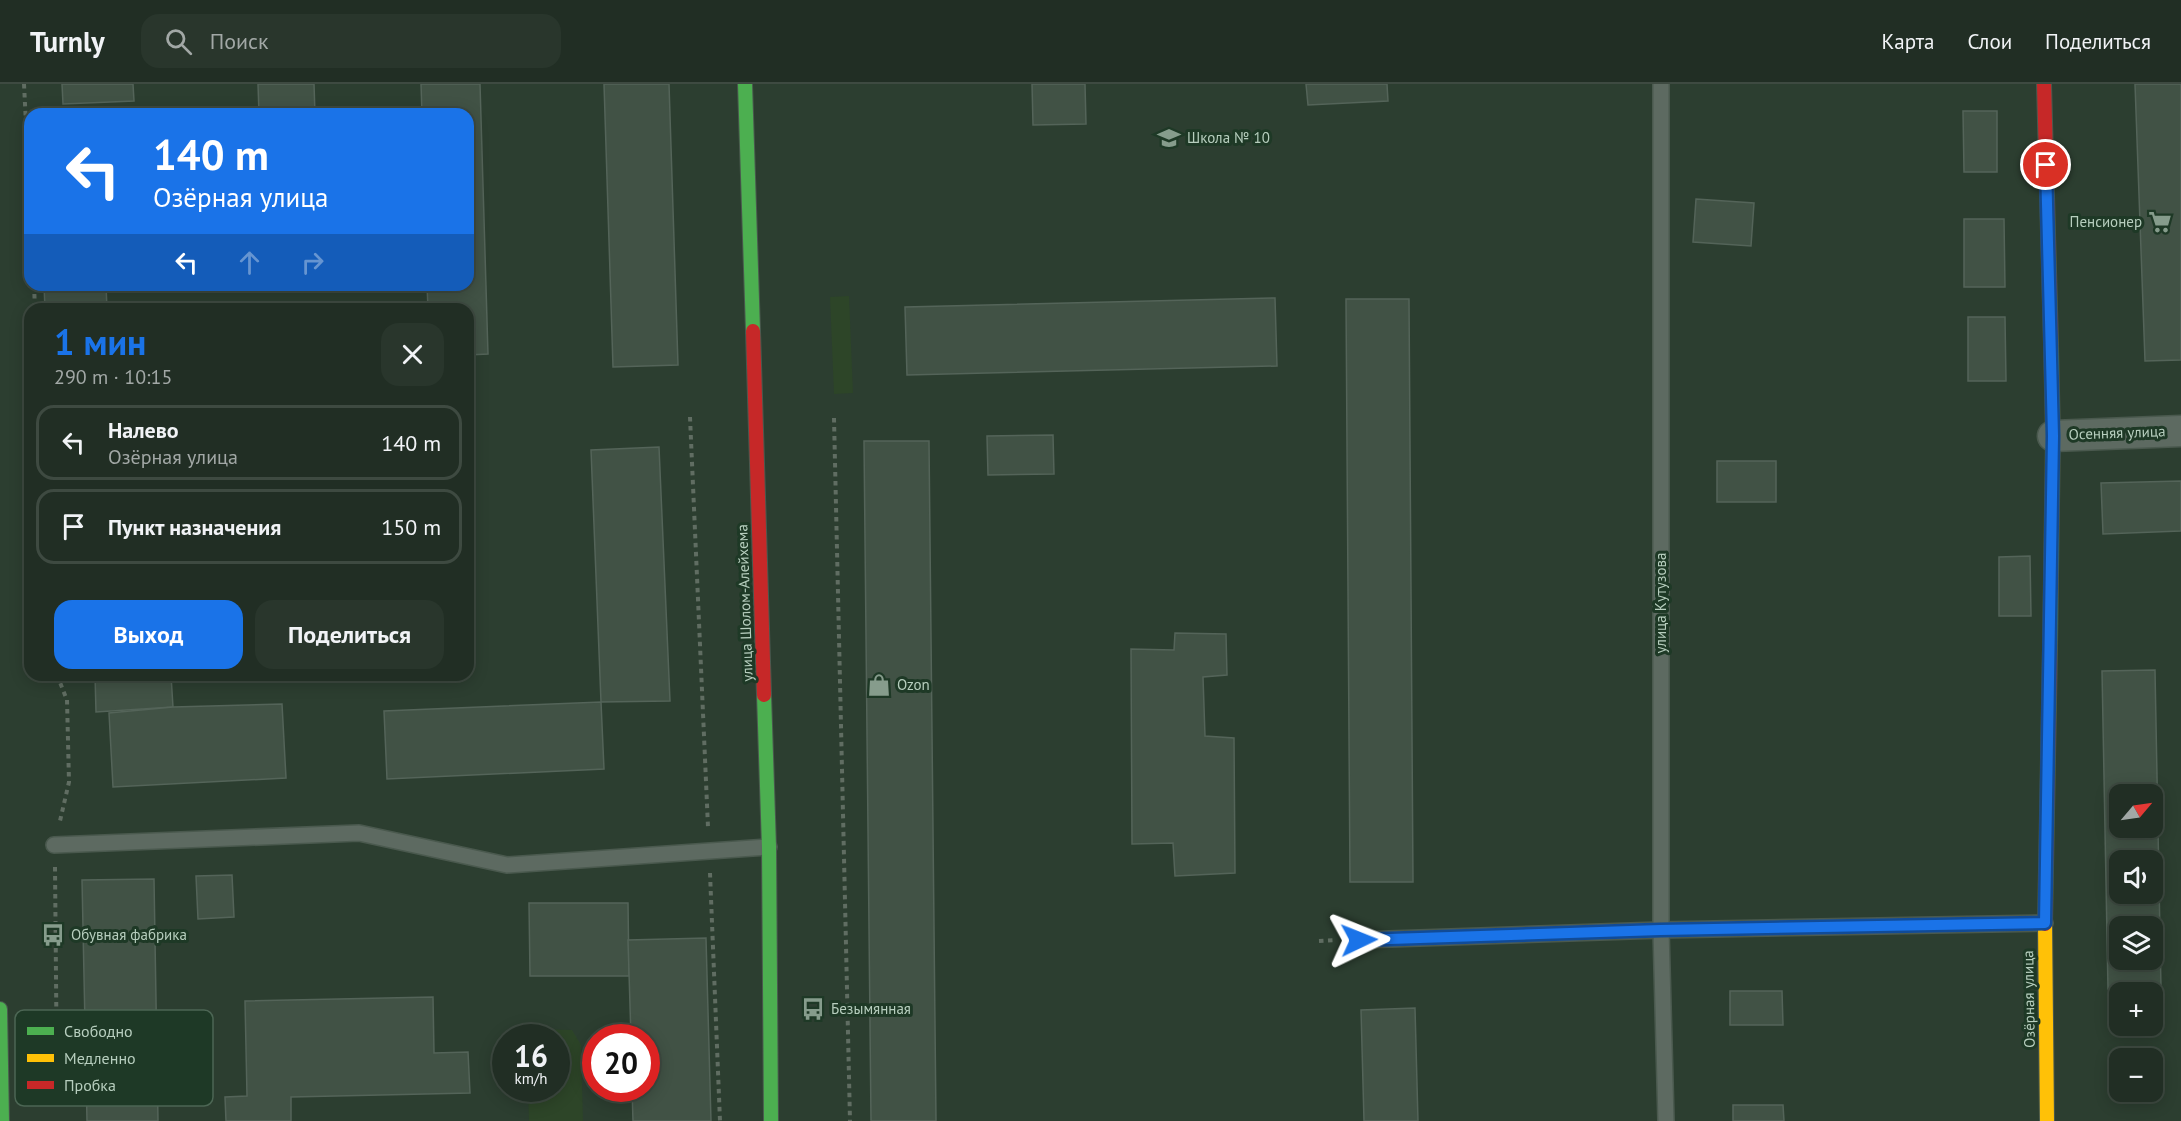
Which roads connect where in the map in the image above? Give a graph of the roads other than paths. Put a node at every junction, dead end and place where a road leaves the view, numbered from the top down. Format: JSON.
{"nodes":[{"id":1,"x":745,"y":84,"type":"edge"},
{"id":2,"x":1661,"y":84,"type":"edge"},
{"id":3,"x":2044,"y":84,"type":"edge"},
{"id":4,"x":2181,"y":431,"type":"edge"},
{"id":5,"x":2053,"y":436,"type":"junction"},
{"id":6,"x":54,"y":845,"type":"road end"},
{"id":7,"x":769,"y":847,"type":"junction"},
{"id":8,"x":2045,"y":923,"type":"junction"},
{"id":9,"x":1660,"y":930,"type":"junction"},
{"id":10,"x":1359,"y":940,"type":"dead end"},
{"id":11,"x":0,"y":1010,"type":"edge"},
{"id":12,"x":2,"y":1121,"type":"edge"},
{"id":13,"x":771,"y":1121,"type":"edge"},
{"id":14,"x":1666,"y":1121,"type":"edge"},
{"id":15,"x":2047,"y":1121,"type":"edge"}],
"edges":[{"from":1,"to":7,"type":"main road","name":"улица Шолом-Алейхема"},
{"from":2,"to":9,"type":"lane","name":"улица Кутузова"},
{"from":3,"to":5,"type":"main road","name":"Озёрная улица"},
{"from":4,"to":5,"type":"street","name":"Осенняя улица"},
{"from":5,"to":8,"type":"main road","name":"Озёрная улица"},
{"from":6,"to":7,"type":"lane"},
{"from":7,"to":13,"type":"main road","name":"улица Шолом-Алейхема"},
{"from":8,"to":9,"type":"lane"},
{"from":8,"to":15,"type":"main road","name":"Озёрная улица"},
{"from":9,"to":10,"type":"lane"},
{"from":9,"to":14,"type":"lane","name":"улица Кутузова"},
{"from":11,"to":12,"type":"main road"}]}
